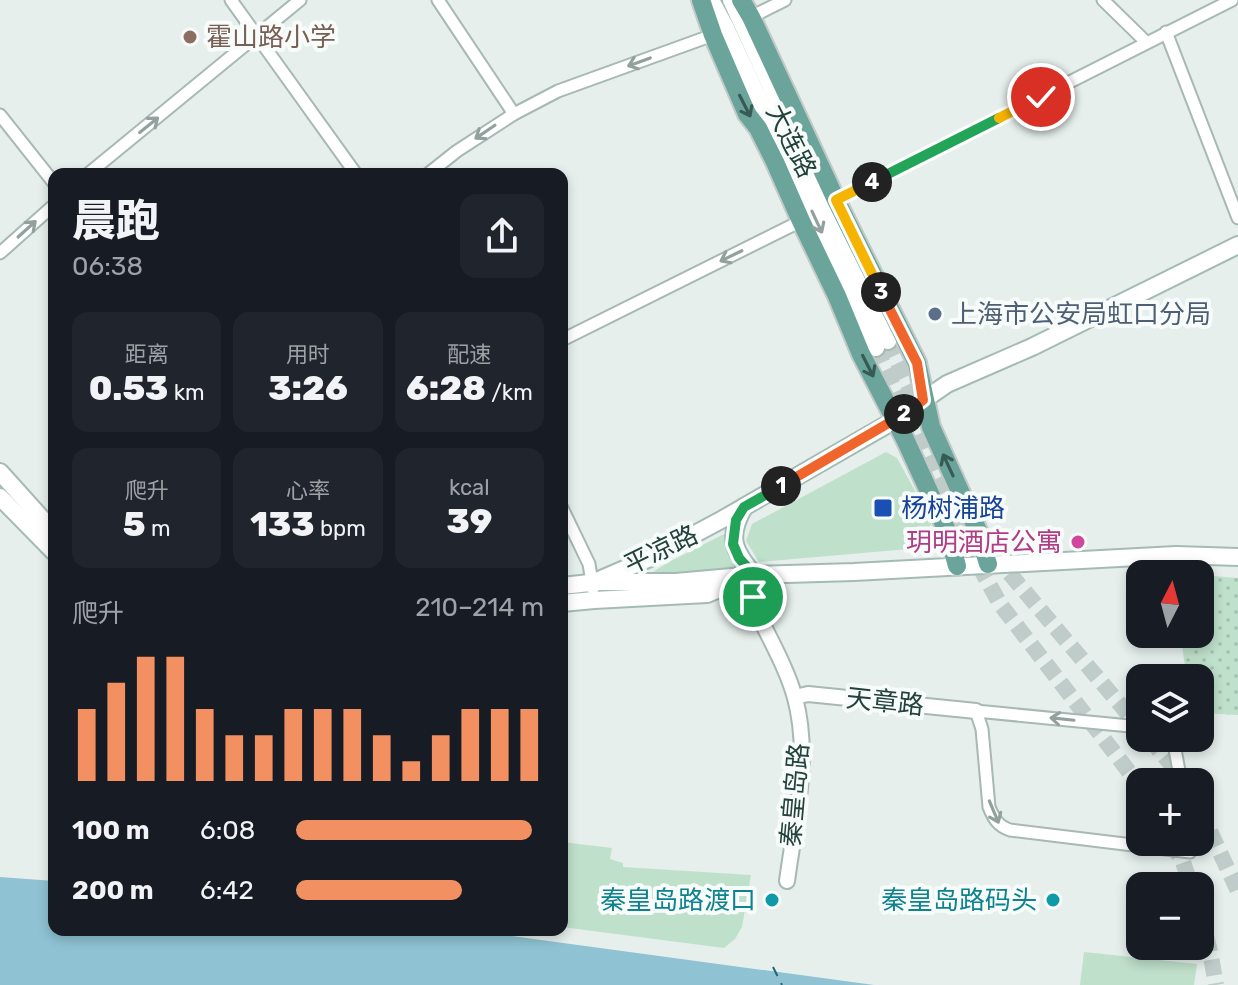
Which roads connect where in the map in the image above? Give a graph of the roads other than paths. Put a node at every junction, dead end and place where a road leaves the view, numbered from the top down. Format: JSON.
{"nodes":[{"id":1,"x":231,"y":0,"type":"edge"},
{"id":2,"x":300,"y":0,"type":"edge"},
{"id":3,"x":438,"y":0,"type":"edge"},
{"id":4,"x":701,"y":0,"type":"edge"},
{"id":5,"x":711,"y":0,"type":"edge"},
{"id":6,"x":731,"y":0,"type":"edge"},
{"id":7,"x":741,"y":0,"type":"edge"},
{"id":8,"x":785,"y":0,"type":"edge"},
{"id":9,"x":1103,"y":0,"type":"edge"},
{"id":10,"x":1232,"y":0,"type":"edge"},
{"id":11,"x":751,"y":17,"type":"junction"},
{"id":12,"x":1166,"y":32,"type":"junction"},
{"id":13,"x":256,"y":35,"type":"junction"},
{"id":14,"x":713,"y":35,"type":"junction"},
{"id":15,"x":1146,"y":42,"type":"junction"},
{"id":16,"x":514,"y":114,"type":"junction"},
{"id":17,"x":0,"y":115,"type":"edge"},
{"id":18,"x":95,"y":168,"type":"edge"},
{"id":19,"x":352,"y":168,"type":"edge"},
{"id":20,"x":436,"y":168,"type":"edge"},
{"id":21,"x":48,"y":175,"type":"edge"},
{"id":22,"x":836,"y":200,"type":"junction"},
{"id":23,"x":48,"y":210,"type":"edge"},
{"id":24,"x":1238,"y":218,"type":"edge"},
{"id":25,"x":801,"y":221,"type":"junction"},
{"id":26,"x":1238,"y":245,"type":"edge"},
{"id":27,"x":0,"y":253,"type":"edge"},
{"id":28,"x":568,"y":337,"type":"edge"},
{"id":29,"x":923,"y":400,"type":"junction"},
{"id":30,"x":895,"y":420,"type":"junction"},
{"id":31,"x":0,"y":472,"type":"edge"},
{"id":32,"x":0,"y":497,"type":"edge"},
{"id":33,"x":744,"y":507,"type":"junction"},
{"id":34,"x":568,"y":520,"type":"edge"},
{"id":35,"x":47,"y":526,"type":"edge"},
{"id":36,"x":1238,"y":557,"type":"edge"},
{"id":37,"x":988,"y":564,"type":"junction"},
{"id":38,"x":957,"y":566,"type":"junction"},
{"id":39,"x":754,"y":575,"type":"junction"},
{"id":40,"x":568,"y":587,"type":"edge"},
{"id":41,"x":593,"y":591,"type":"junction"},
{"id":42,"x":568,"y":601,"type":"edge"},
{"id":43,"x":795,"y":697,"type":"junction"},
{"id":44,"x":976,"y":711,"type":"junction"},
{"id":45,"x":1126,"y":726,"type":"edge"},
{"id":46,"x":1126,"y":843,"type":"edge"},
{"id":47,"x":787,"y":881,"type":"dead end"}],
"edges":[{"from":1,"to":13,"type":"street"},
{"from":2,"to":13,"type":"street"},
{"from":3,"to":16,"type":"street"},
{"from":4,"to":14,"type":"main road","name":"大连路"},
{"from":5,"to":6,"type":"main road","one_way":true},
{"from":7,"to":11,"type":"main road","name":"大连路"},
{"from":8,"to":11,"type":"street"},
{"from":9,"to":15,"type":"street"},
{"from":10,"to":12,"type":"street"},
{"from":11,"to":22,"type":"main road","name":"大连路"},
{"from":12,"to":15,"type":"street"},
{"from":12,"to":24,"type":"street"},
{"from":18,"to":13,"type":"street","one_way":true},
{"from":13,"to":19,"type":"street"},
{"from":14,"to":16,"type":"street","one_way":true},
{"from":14,"to":25,"type":"main road","name":"大连路","one_way":true},
{"from":15,"to":22,"type":"street"},
{"from":16,"to":20,"type":"street","one_way":true},
{"from":17,"to":21,"type":"street"},
{"from":22,"to":29,"type":"main road","name":"大连路"},
{"from":27,"to":23,"type":"street","one_way":true},
{"from":25,"to":28,"type":"street","one_way":true},
{"from":25,"to":30,"type":"main road","name":"大连路","one_way":true},
{"from":26,"to":29,"type":"main road","name":"平凉路"},
{"from":29,"to":30,"type":"main road","name":"平凉路"},
{"from":37,"to":29,"type":"main road","name":"大连路","one_way":true},
{"from":30,"to":33,"type":"main road","name":"平凉路"},
{"from":30,"to":38,"type":"main road","name":"大连路"},
{"from":31,"to":35,"type":"main road"},
{"from":32,"to":35,"type":"main road"},
{"from":33,"to":39,"type":"main road"},
{"from":33,"to":41,"type":"main road","name":"平凉路"},
{"from":34,"to":41,"type":"street"},
{"from":36,"to":37,"type":"main road"},
{"from":37,"to":38,"type":"main road"},
{"from":38,"to":39,"type":"main road"},
{"from":39,"to":41,"type":"main road"},
{"from":39,"to":43,"type":"street","name":"秦皇岛路"},
{"from":40,"to":41,"type":"main road"},
{"from":41,"to":42,"type":"main road"},
{"from":43,"to":44,"type":"street","name":"天章路"},
{"from":43,"to":47,"type":"street","name":"秦皇岛路"},
{"from":45,"to":44,"type":"street","one_way":true},
{"from":44,"to":46,"type":"street","one_way":true}]}
